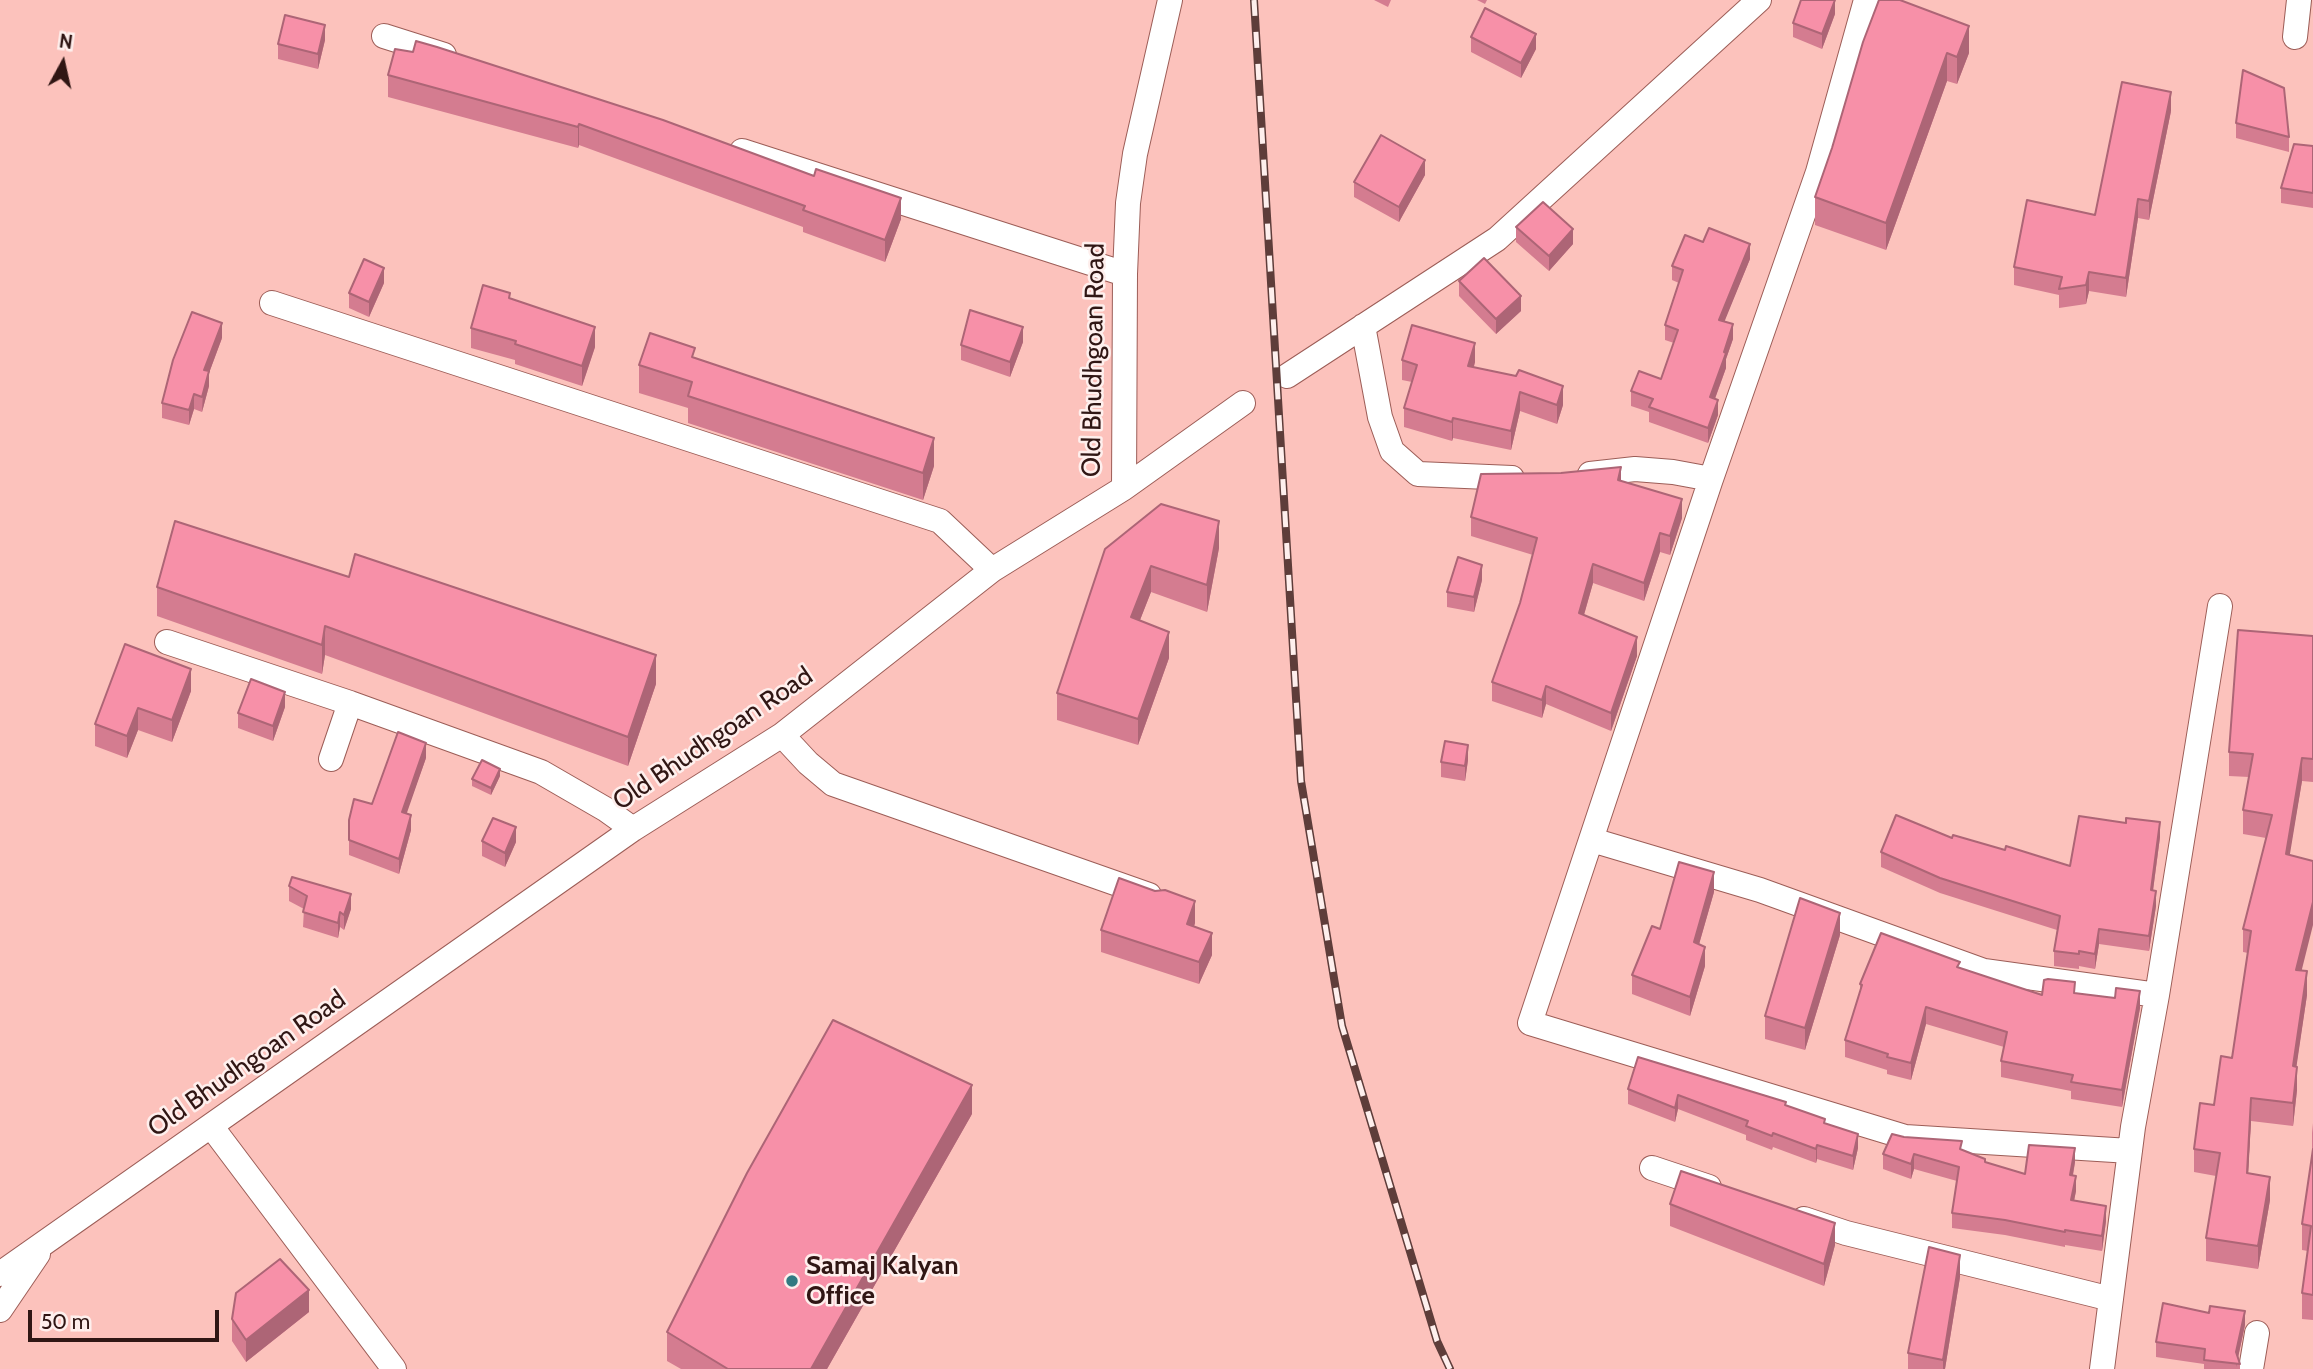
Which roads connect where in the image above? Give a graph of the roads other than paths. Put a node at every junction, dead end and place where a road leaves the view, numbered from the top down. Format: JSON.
{"nodes":[{"id":1,"x":1170,"y":0,"type":"edge"},
{"id":2,"x":1759,"y":0,"type":"edge"},
{"id":3,"x":1866,"y":0,"type":"edge"},
{"id":4,"x":2300,"y":0,"type":"edge"},
{"id":5,"x":384,"y":36,"type":"dead end"},
{"id":6,"x":2294,"y":37,"type":"dead end"},
{"id":7,"x":463,"y":61,"type":"edge"},
{"id":8,"x":715,"y":142,"type":"edge"},
{"id":9,"x":1125,"y":274,"type":"junction"},
{"id":10,"x":272,"y":303,"type":"dead end"},
{"id":11,"x":1363,"y":326,"type":"junction"},
{"id":12,"x":1287,"y":376,"type":"dead end"},
{"id":13,"x":1243,"y":403,"type":"dead end"},
{"id":14,"x":1573,"y":476,"type":"edge"},
{"id":15,"x":1533,"y":478,"type":"edge"},
{"id":16,"x":1711,"y":479,"type":"junction"},
{"id":17,"x":1124,"y":488,"type":"junction"},
{"id":18,"x":992,"y":569,"type":"junction"},
{"id":19,"x":2220,"y":606,"type":"dead end"},
{"id":20,"x":167,"y":642,"type":"dead end"},
{"id":21,"x":350,"y":703,"type":"junction"},
{"id":22,"x":782,"y":735,"type":"junction"},
{"id":23,"x":331,"y":759,"type":"dead end"},
{"id":24,"x":633,"y":829,"type":"junction"},
{"id":25,"x":1592,"y":840,"type":"junction"},
{"id":26,"x":1160,"y":899,"type":"edge"},
{"id":27,"x":2157,"y":995,"type":"junction"},
{"id":28,"x":211,"y":1126,"type":"junction"},
{"id":29,"x":2130,"y":1151,"type":"junction"},
{"id":30,"x":1652,"y":1168,"type":"dead end"},
{"id":31,"x":1730,"y":1194,"type":"edge"},
{"id":32,"x":1781,"y":1211,"type":"edge"},
{"id":33,"x":47,"y":1241,"type":"junction"},
{"id":34,"x":0,"y":1274,"type":"edge"},
{"id":35,"x":2111,"y":1298,"type":"junction"},
{"id":36,"x":0,"y":1310,"type":"edge"},
{"id":37,"x":2257,"y":1333,"type":"dead end"},
{"id":38,"x":394,"y":1369,"type":"edge"},
{"id":39,"x":2102,"y":1369,"type":"edge"},
{"id":40,"x":2251,"y":1369,"type":"edge"}],
"edges":[{"from":1,"to":9,"type":"street","name":"Old Bhudhgoan Road"},
{"from":2,"to":11,"type":"street"},
{"from":3,"to":16,"type":"street"},
{"from":4,"to":6,"type":"street"},
{"from":5,"to":7,"type":"street"},
{"from":8,"to":9,"type":"street"},
{"from":9,"to":17,"type":"street","name":"Old Bhudhgoan Road"},
{"from":10,"to":18,"type":"street"},
{"from":11,"to":12,"type":"street"},
{"from":11,"to":15,"type":"street"},
{"from":13,"to":17,"type":"street"},
{"from":14,"to":16,"type":"street"},
{"from":16,"to":25,"type":"street"},
{"from":17,"to":18,"type":"street","name":"Old Bhudhgoan Road"},
{"from":18,"to":22,"type":"street","name":"Old Bhudhgoan Road"},
{"from":19,"to":27,"type":"street"},
{"from":20,"to":21,"type":"street"},
{"from":21,"to":23,"type":"street"},
{"from":21,"to":24,"type":"street"},
{"from":22,"to":24,"type":"street","name":"Old Bhudhgoan Road"},
{"from":22,"to":26,"type":"street"},
{"from":24,"to":28,"type":"street","name":"Old Bhudhgoan Road"},
{"from":25,"to":27,"type":"street"},
{"from":25,"to":29,"type":"street"},
{"from":27,"to":29,"type":"street"},
{"from":28,"to":33,"type":"street","name":"Old Bhudhgoan Road"},
{"from":28,"to":38,"type":"street"},
{"from":29,"to":35,"type":"street"},
{"from":30,"to":31,"type":"street"},
{"from":32,"to":35,"type":"street"},
{"from":33,"to":34,"type":"street","name":"Old Bhudhgoan Road"},
{"from":33,"to":36,"type":"street"},
{"from":35,"to":39,"type":"street"},
{"from":37,"to":40,"type":"street"}]}
